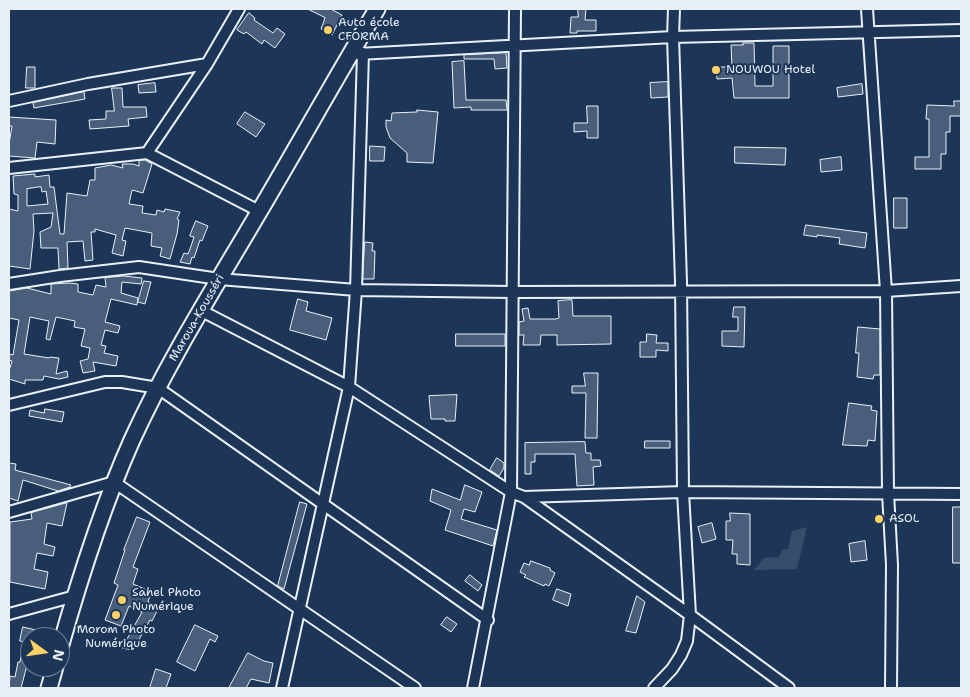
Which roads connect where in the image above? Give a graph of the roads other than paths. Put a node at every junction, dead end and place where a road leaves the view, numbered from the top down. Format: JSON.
{"nodes":[{"id":1,"x":239,"y":9,"type":"edge"},
{"id":2,"x":377,"y":9,"type":"edge"},
{"id":3,"x":514,"y":9,"type":"edge"},
{"id":4,"x":674,"y":9,"type":"edge"},
{"id":5,"x":867,"y":9,"type":"edge"},
{"id":6,"x":961,"y":30,"type":"edge"},
{"id":7,"x":869,"y":32,"type":"junction"},
{"id":8,"x":673,"y":38,"type":"junction"},
{"id":9,"x":514,"y":45,"type":"junction"},
{"id":10,"x":356,"y":54,"type":"junction"},
{"id":11,"x":207,"y":64,"type":"junction"},
{"id":12,"x":9,"y":101,"type":"edge"},
{"id":13,"x":148,"y":153,"type":"junction"},
{"id":14,"x":9,"y":168,"type":"edge"},
{"id":15,"x":259,"y":211,"type":"junction"},
{"id":16,"x":219,"y":279,"type":"junction"},
{"id":17,"x":9,"y":284,"type":"edge"},
{"id":18,"x":961,"y":286,"type":"edge"},
{"id":19,"x":356,"y":290,"type":"junction"},
{"id":20,"x":681,"y":291,"type":"junction"},
{"id":21,"x":512,"y":292,"type":"junction"},
{"id":22,"x":886,"y":292,"type":"junction"},
{"id":23,"x":200,"y":310,"type":"junction"},
{"id":24,"x":349,"y":387,"type":"junction"},
{"id":25,"x":158,"y":388,"type":"junction"},
{"id":26,"x":9,"y":405,"type":"edge"},
{"id":27,"x":114,"y":482,"type":"junction"},
{"id":28,"x":511,"y":492,"type":"junction"},
{"id":29,"x":683,"y":492,"type":"junction"},
{"id":30,"x":888,"y":493,"type":"junction"},
{"id":31,"x":961,"y":494,"type":"edge"},
{"id":32,"x":524,"y":497,"type":"junction"},
{"id":33,"x":324,"y":503,"type":"junction"},
{"id":34,"x":9,"y":512,"type":"edge"},
{"id":35,"x":75,"y":596,"type":"junction"},
{"id":36,"x":300,"y":611,"type":"junction"},
{"id":37,"x":9,"y":614,"type":"edge"},
{"id":38,"x":690,"y":615,"type":"junction"},
{"id":39,"x":488,"y":620,"type":"junction"},
{"id":40,"x":66,"y":627,"type":"edge"},
{"id":41,"x":282,"y":688,"type":"edge"},
{"id":42,"x":415,"y":688,"type":"edge"},
{"id":43,"x":473,"y":688,"type":"edge"},
{"id":44,"x":654,"y":688,"type":"edge"},
{"id":45,"x":789,"y":688,"type":"edge"},
{"id":46,"x":891,"y":688,"type":"edge"}],
"edges":[{"from":1,"to":11,"type":"street"},
{"from":2,"to":10,"type":"highway","name":"Maroua-Kousséri"},
{"from":3,"to":9,"type":"street"},
{"from":4,"to":8,"type":"street"},
{"from":5,"to":7,"type":"street"},
{"from":6,"to":7,"type":"street"},
{"from":7,"to":8,"type":"street"},
{"from":7,"to":22,"type":"street"},
{"from":8,"to":9,"type":"street"},
{"from":8,"to":20,"type":"street"},
{"from":9,"to":10,"type":"street"},
{"from":9,"to":21,"type":"street"},
{"from":10,"to":15,"type":"highway","name":"Maroua-Kousséri"},
{"from":10,"to":19,"type":"street"},
{"from":11,"to":12,"type":"street"},
{"from":11,"to":13,"type":"street"},
{"from":13,"to":14,"type":"street"},
{"from":13,"to":15,"type":"street"},
{"from":15,"to":16,"type":"highway","name":"Maroua-Kousséri"},
{"from":16,"to":17,"type":"street"},
{"from":16,"to":19,"type":"street"},
{"from":16,"to":23,"type":"highway","name":"Maroua-Kousséri"},
{"from":18,"to":22,"type":"street"},
{"from":19,"to":21,"type":"street"},
{"from":19,"to":24,"type":"street"},
{"from":20,"to":21,"type":"street"},
{"from":20,"to":22,"type":"street"},
{"from":20,"to":29,"type":"street"},
{"from":21,"to":28,"type":"street"},
{"from":22,"to":30,"type":"street"},
{"from":23,"to":24,"type":"street"},
{"from":23,"to":25,"type":"highway","name":"Maroua-Kousséri"},
{"from":24,"to":28,"type":"street"},
{"from":24,"to":33,"type":"street"},
{"from":25,"to":26,"type":"street"},
{"from":25,"to":27,"type":"highway","name":"Maroua-Kousséri"},
{"from":25,"to":33,"type":"street"},
{"from":27,"to":34,"type":"street"},
{"from":27,"to":35,"type":"highway","name":"Maroua-Kousséri"},
{"from":27,"to":36,"type":"street"},
{"from":28,"to":32,"type":"street"},
{"from":28,"to":39,"type":"street"},
{"from":29,"to":30,"type":"street"},
{"from":29,"to":32,"type":"street"},
{"from":29,"to":38,"type":"street"},
{"from":30,"to":31,"type":"street"},
{"from":30,"to":46,"type":"street"},
{"from":32,"to":38,"type":"street"},
{"from":33,"to":36,"type":"street"},
{"from":33,"to":39,"type":"street"},
{"from":35,"to":37,"type":"street"},
{"from":35,"to":40,"type":"highway","name":"Maroua-Kousséri"},
{"from":36,"to":41,"type":"street"},
{"from":36,"to":42,"type":"street"},
{"from":38,"to":44,"type":"street"},
{"from":38,"to":45,"type":"street"},
{"from":39,"to":43,"type":"street"}]}
